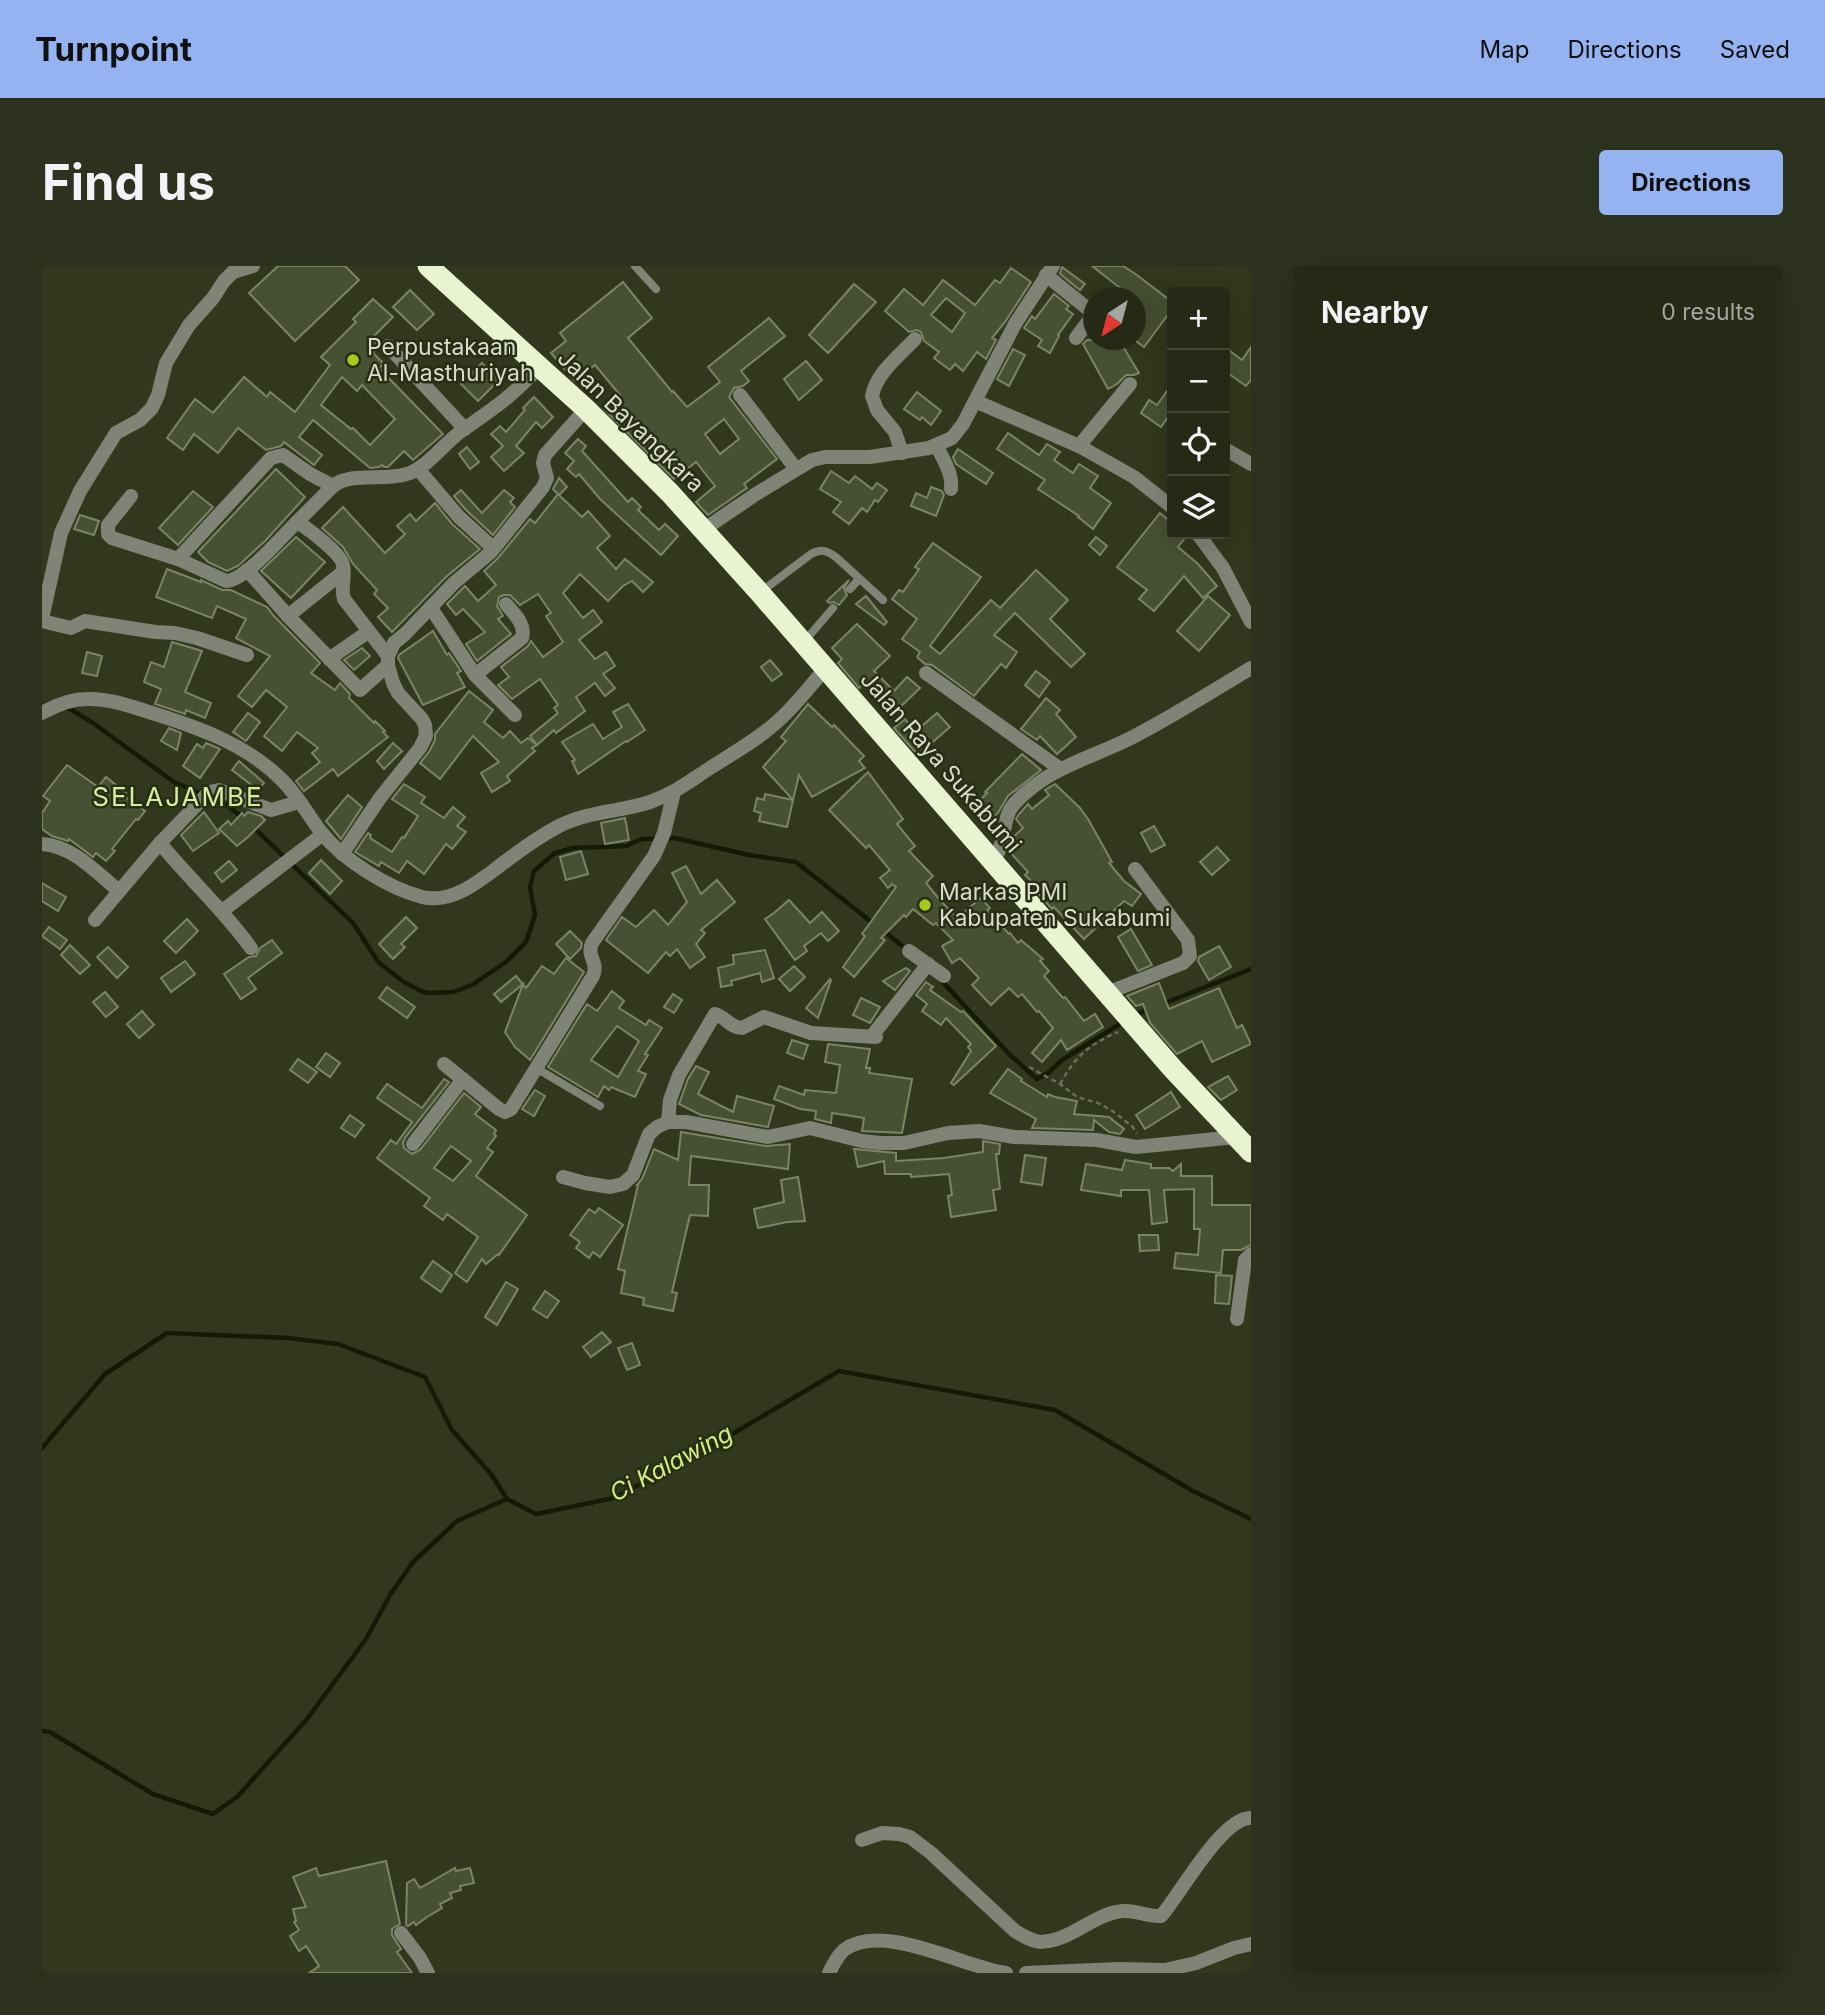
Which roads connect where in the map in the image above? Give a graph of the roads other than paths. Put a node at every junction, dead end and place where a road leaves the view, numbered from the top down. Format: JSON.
{"nodes":[{"id":1,"x":253,"y":266,"type":"edge"},
{"id":2,"x":428,"y":266,"type":"edge"},
{"id":3,"x":635,"y":266,"type":"edge"},
{"id":4,"x":1050,"y":271,"type":"edge"},
{"id":5,"x":656,"y":289,"type":"dead end"},
{"id":6,"x":1076,"y":338,"type":"dead end"},
{"id":7,"x":915,"y":339,"type":"dead end"},
{"id":8,"x":388,"y":346,"type":"dead end"},
{"id":9,"x":539,"y":368,"type":"junction"},
{"id":10,"x":1130,"y":384,"type":"dead end"},
{"id":11,"x":740,"y":395,"type":"dead end"},
{"id":12,"x":975,"y":401,"type":"junction"},
{"id":13,"x":586,"y":410,"type":"junction"},
{"id":14,"x":465,"y":429,"type":"junction"},
{"id":15,"x":937,"y":446,"type":"junction"},
{"id":16,"x":1079,"y":446,"type":"junction"},
{"id":17,"x":1230,"y":452,"type":"edge"},
{"id":18,"x":902,"y":453,"type":"junction"},
{"id":19,"x":1251,"y":464,"type":"edge"},
{"id":20,"x":418,"y":469,"type":"junction"},
{"id":21,"x":796,"y":469,"type":"junction"},
{"id":22,"x":332,"y":486,"type":"junction"},
{"id":23,"x":951,"y":489,"type":"dead end"},
{"id":24,"x":131,"y":496,"type":"dead end"},
{"id":25,"x":1167,"y":499,"type":"edge"},
{"id":26,"x":297,"y":522,"type":"junction"},
{"id":27,"x":704,"y":530,"type":"junction"},
{"id":28,"x":1202,"y":539,"type":"edge"},
{"id":29,"x":493,"y":548,"type":"junction"},
{"id":30,"x":178,"y":559,"type":"junction"},
{"id":31,"x":247,"y":570,"type":"junction"},
{"id":32,"x":343,"y":572,"type":"junction"},
{"id":33,"x":859,"y":579,"type":"junction"},
{"id":34,"x":850,"y":589,"type":"dead end"},
{"id":35,"x":760,"y":593,"type":"junction"},
{"id":36,"x":883,"y":600,"type":"dead end"},
{"id":37,"x":506,"y":604,"type":"dead end"},
{"id":38,"x":431,"y":608,"type":"junction"},
{"id":39,"x":833,"y":608,"type":"dead end"},
{"id":40,"x":288,"y":617,"type":"junction"},
{"id":41,"x":42,"y":620,"type":"edge"},
{"id":42,"x":1251,"y":622,"type":"edge"},
{"id":43,"x":368,"y":632,"type":"junction"},
{"id":44,"x":803,"y":643,"type":"junction"},
{"id":45,"x":247,"y":655,"type":"dead end"},
{"id":46,"x":329,"y":659,"type":"junction"},
{"id":47,"x":388,"y":661,"type":"junction"},
{"id":48,"x":1251,"y":668,"type":"edge"},
{"id":49,"x":825,"y":669,"type":"junction"},
{"id":50,"x":926,"y":673,"type":"dead end"},
{"id":51,"x":475,"y":675,"type":"junction"},
{"id":52,"x":42,"y":713,"type":"edge"},
{"id":53,"x":515,"y":715,"type":"dead end"},
{"id":54,"x":1059,"y":768,"type":"junction"},
{"id":55,"x":674,"y":792,"type":"junction"},
{"id":56,"x":299,"y":802,"type":"junction"},
{"id":57,"x":323,"y":834,"type":"junction"},
{"id":58,"x":160,"y":843,"type":"junction"},
{"id":59,"x":42,"y":845,"type":"edge"},
{"id":60,"x":342,"y":854,"type":"junction"},
{"id":61,"x":992,"y":861,"type":"junction"},
{"id":62,"x":1135,"y":869,"type":"dead end"},
{"id":63,"x":119,"y":891,"type":"junction"},
{"id":64,"x":222,"y":911,"type":"junction"},
{"id":65,"x":95,"y":920,"type":"dead end"},
{"id":66,"x":251,"y":948,"type":"dead end"},
{"id":67,"x":909,"y":951,"type":"dead end"},
{"id":68,"x":928,"y":964,"type":"junction"},
{"id":69,"x":944,"y":976,"type":"dead end"},
{"id":70,"x":1110,"y":997,"type":"junction"},
{"id":71,"x":444,"y":1064,"type":"dead end"},
{"id":72,"x":536,"y":1068,"type":"junction"},
{"id":73,"x":463,"y":1079,"type":"junction"},
{"id":74,"x":600,"y":1106,"type":"dead end"},
{"id":75,"x":668,"y":1122,"type":"junction"},
{"id":76,"x":413,"y":1144,"type":"dead end"},
{"id":77,"x":1244,"y":1144,"type":"edge"},
{"id":78,"x":563,"y":1177,"type":"dead end"},
{"id":79,"x":1251,"y":1254,"type":"edge"},
{"id":80,"x":1237,"y":1319,"type":"dead end"},
{"id":81,"x":1251,"y":1818,"type":"edge"},
{"id":82,"x":862,"y":1840,"type":"dead end"},
{"id":83,"x":401,"y":1933,"type":"dead end"},
{"id":84,"x":1251,"y":1944,"type":"edge"},
{"id":85,"x":428,"y":1973,"type":"edge"},
{"id":86,"x":829,"y":1973,"type":"edge"},
{"id":87,"x":1006,"y":1973,"type":"edge"},
{"id":88,"x":1026,"y":1973,"type":"edge"}],
"edges":[{"from":1,"to":41,"type":"street"},
{"from":2,"to":9,"type":"highway","name":"Jalan Bayangkara"},
{"from":3,"to":5,"type":"lane"},
{"from":4,"to":6,"type":"street"},
{"from":4,"to":12,"type":"street"},
{"from":7,"to":18,"type":"street"},
{"from":8,"to":14,"type":"street"},
{"from":9,"to":13,"type":"highway","name":"Jalan Bayangkara"},
{"from":9,"to":14,"type":"street"},
{"from":10,"to":16,"type":"street"},
{"from":11,"to":21,"type":"street"},
{"from":12,"to":15,"type":"street"},
{"from":12,"to":16,"type":"street"},
{"from":13,"to":27,"type":"highway","name":"Jalan Bayangkara"},
{"from":13,"to":29,"type":"street"},
{"from":14,"to":20,"type":"street"},
{"from":15,"to":18,"type":"street"},
{"from":15,"to":23,"type":"street"},
{"from":16,"to":25,"type":"street"},
{"from":17,"to":19,"type":"street"},
{"from":18,"to":21,"type":"street"},
{"from":20,"to":22,"type":"street"},
{"from":20,"to":29,"type":"street"},
{"from":21,"to":27,"type":"street"},
{"from":22,"to":26,"type":"street"},
{"from":22,"to":30,"type":"street"},
{"from":24,"to":30,"type":"street"},
{"from":26,"to":31,"type":"street"},
{"from":26,"to":32,"type":"street"},
{"from":27,"to":35,"type":"highway","name":"Jalan Bayangkara"},
{"from":28,"to":42,"type":"street"},
{"from":29,"to":38,"type":"street"},
{"from":30,"to":31,"type":"street"},
{"from":31,"to":40,"type":"street"},
{"from":32,"to":40,"type":"street"},
{"from":32,"to":43,"type":"street"},
{"from":33,"to":34,"type":"lane"},
{"from":33,"to":35,"type":"lane"},
{"from":33,"to":36,"type":"lane"},
{"from":35,"to":44,"type":"highway","name":"Jalan Raya Sukabumi"},
{"from":37,"to":51,"type":"street"},
{"from":38,"to":47,"type":"street"},
{"from":38,"to":51,"type":"street"},
{"from":39,"to":44,"type":"lane"},
{"from":40,"to":46,"type":"street"},
{"from":41,"to":45,"type":"street"},
{"from":43,"to":46,"type":"street"},
{"from":43,"to":47,"type":"street"},
{"from":44,"to":49,"type":"highway","name":"Jalan Raya Sukabumi"},
{"from":46,"to":47,"type":"street"},
{"from":47,"to":60,"type":"street"},
{"from":48,"to":54,"type":"street"},
{"from":49,"to":55,"type":"street"},
{"from":49,"to":61,"type":"highway","name":"Jalan Raya Sukabumi"},
{"from":50,"to":54,"type":"street"},
{"from":51,"to":53,"type":"street"},
{"from":52,"to":56,"type":"street"},
{"from":54,"to":61,"type":"street"},
{"from":55,"to":60,"type":"street"},
{"from":55,"to":72,"type":"street"},
{"from":56,"to":57,"type":"street"},
{"from":56,"to":58,"type":"street"},
{"from":57,"to":60,"type":"street"},
{"from":57,"to":64,"type":"street"},
{"from":58,"to":63,"type":"street"},
{"from":58,"to":64,"type":"street"},
{"from":59,"to":63,"type":"street"},
{"from":61,"to":70,"type":"highway","name":"Jalan Raya Sukabumi"},
{"from":62,"to":70,"type":"street"},
{"from":63,"to":65,"type":"street"},
{"from":64,"to":66,"type":"street"},
{"from":67,"to":68,"type":"street"},
{"from":68,"to":69,"type":"street"},
{"from":68,"to":75,"type":"street"},
{"from":70,"to":77,"type":"highway","name":"Jalan Raya Sukabumi"},
{"from":71,"to":73,"type":"street"},
{"from":72,"to":73,"type":"street"},
{"from":72,"to":74,"type":"lane"},
{"from":73,"to":76,"type":"street"},
{"from":75,"to":77,"type":"street"},
{"from":75,"to":78,"type":"street"},
{"from":79,"to":80,"type":"street"},
{"from":81,"to":82,"type":"street"},
{"from":83,"to":85,"type":"street"},
{"from":84,"to":88,"type":"street"},
{"from":86,"to":87,"type":"street"}]}
